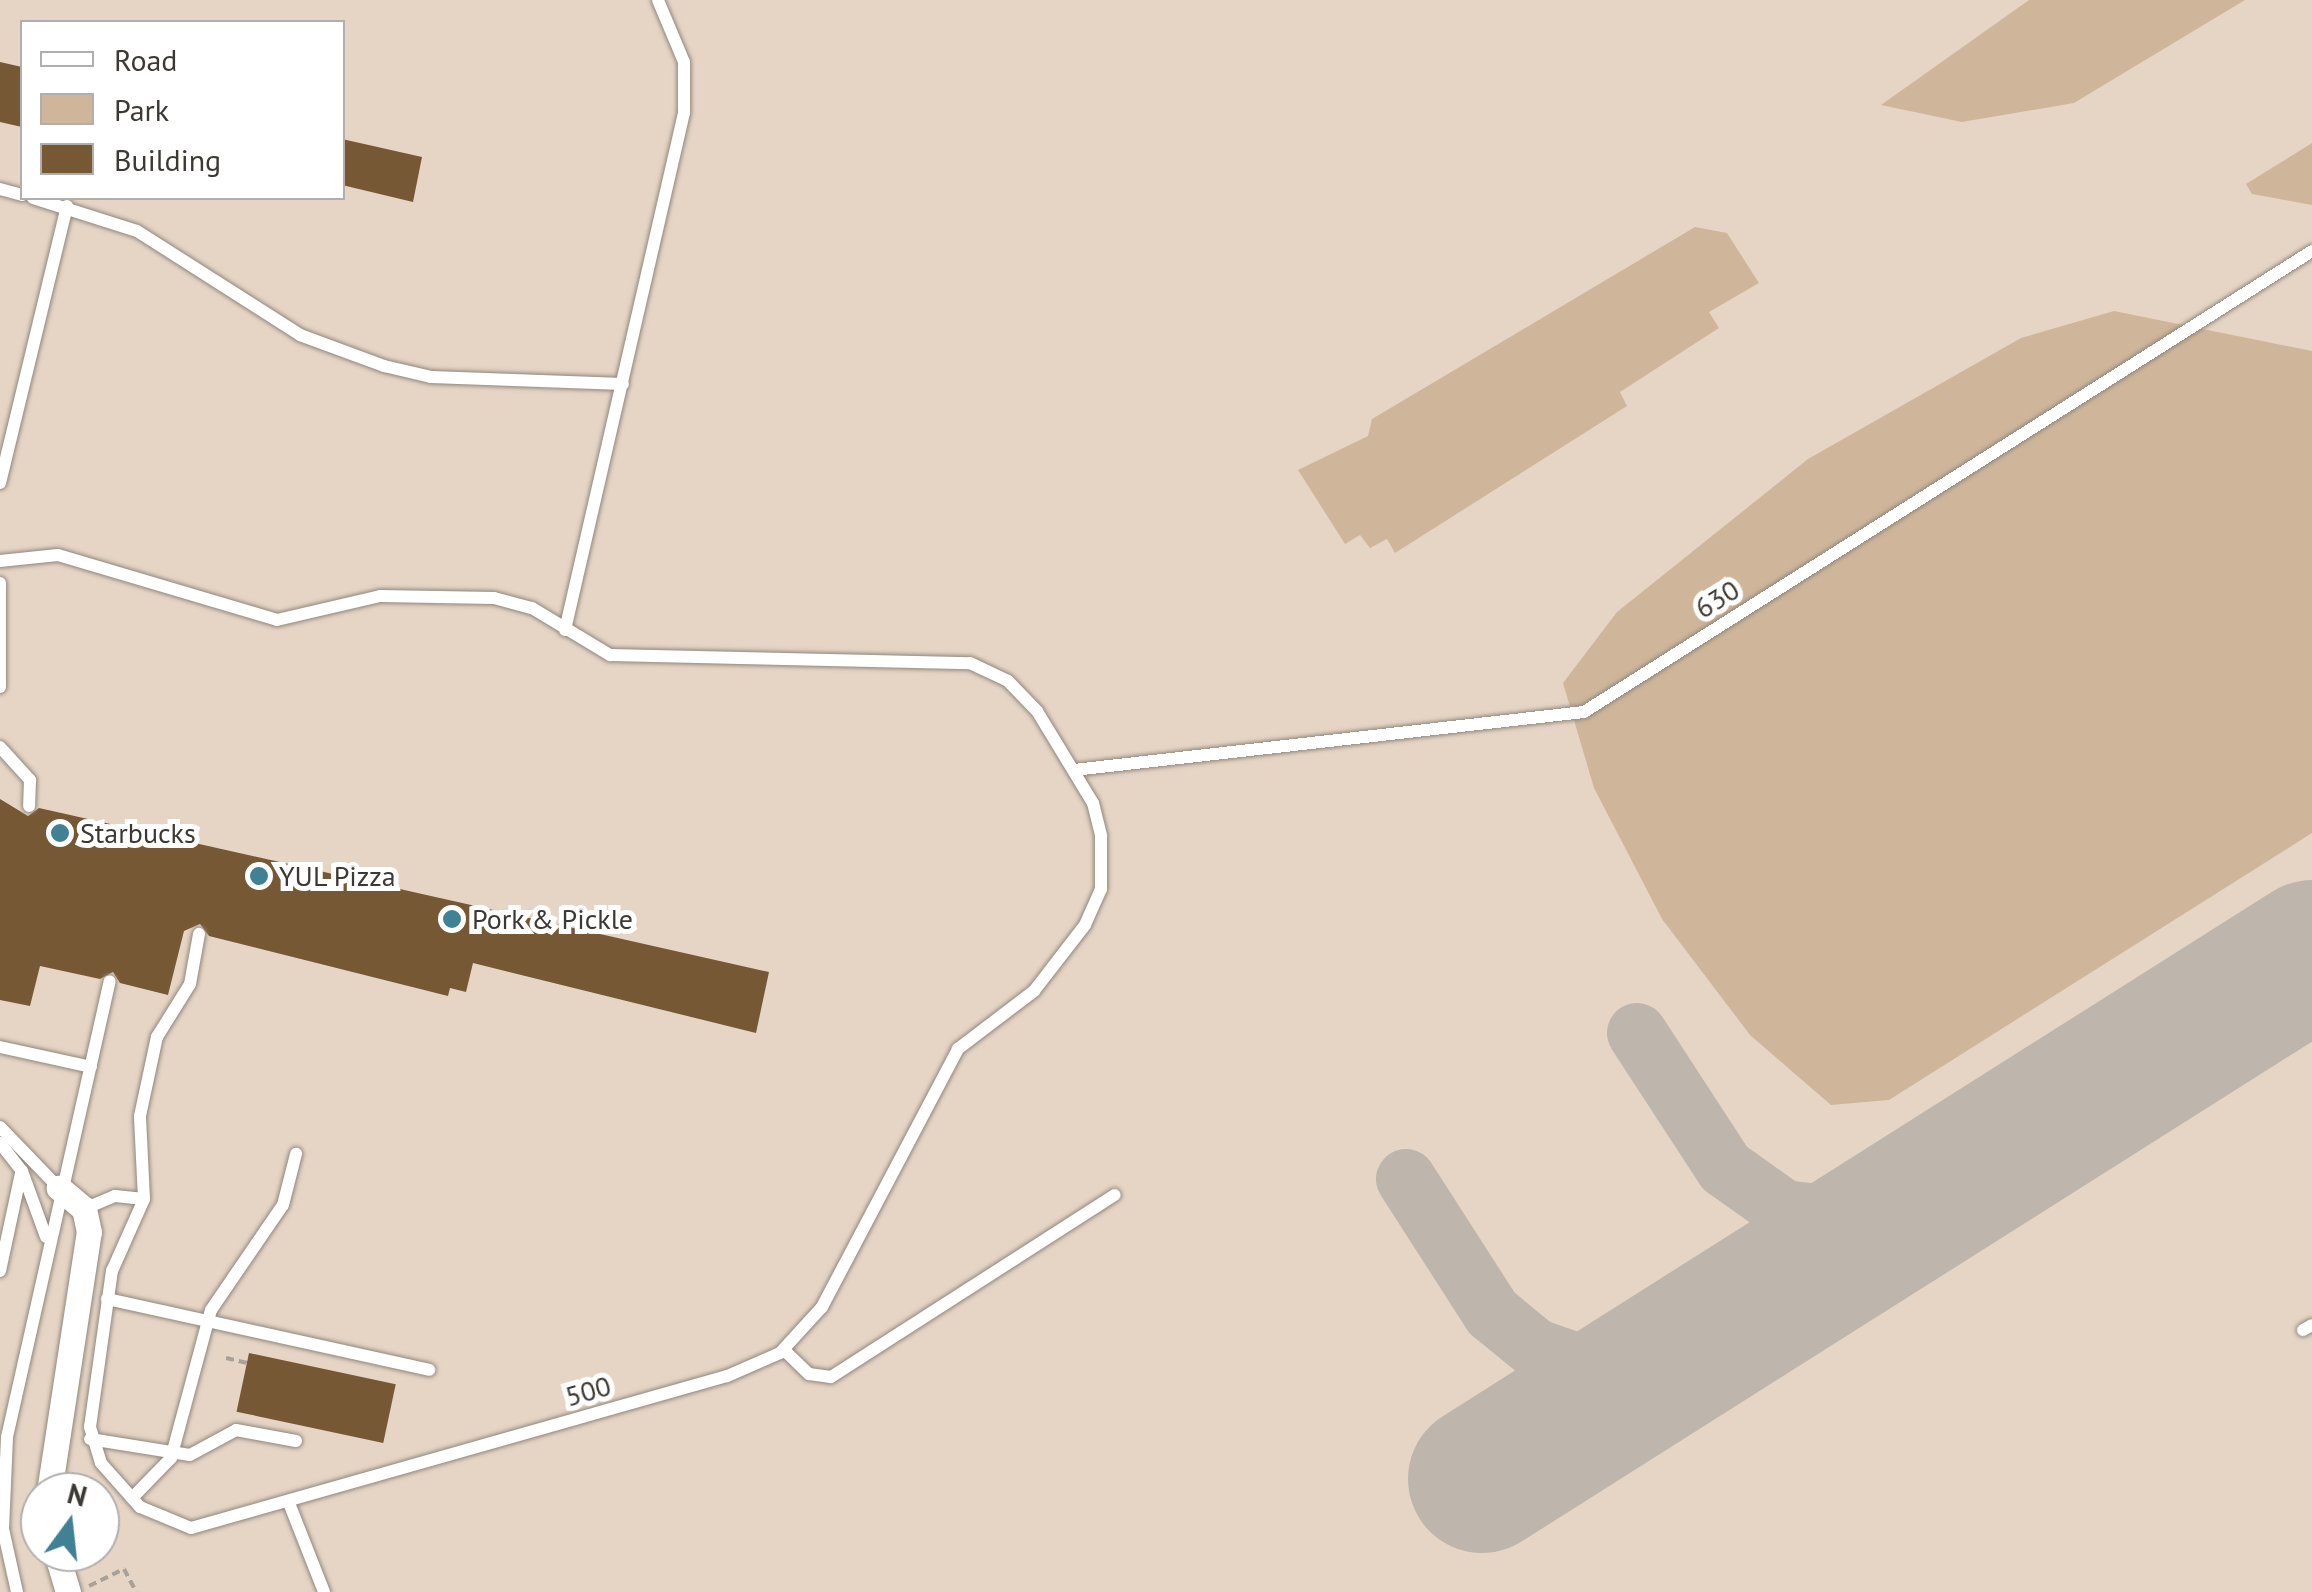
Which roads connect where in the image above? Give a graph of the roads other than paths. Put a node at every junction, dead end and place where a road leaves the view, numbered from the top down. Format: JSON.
{"nodes":[{"id":1,"x":658,"y":0,"type":"edge"},
{"id":2,"x":42,"y":200,"type":"edge"},
{"id":3,"x":68,"y":206,"type":"junction"},
{"id":4,"x":2312,"y":251,"type":"edge"},
{"id":5,"x":623,"y":384,"type":"junction"},
{"id":6,"x":0,"y":483,"type":"edge"},
{"id":7,"x":0,"y":560,"type":"edge"},
{"id":8,"x":0,"y":583,"type":"edge"},
{"id":9,"x":565,"y":630,"type":"junction"},
{"id":10,"x":0,"y":687,"type":"edge"},
{"id":11,"x":0,"y":746,"type":"edge"},
{"id":12,"x":1074,"y":770,"type":"junction"},
{"id":13,"x":29,"y":806,"type":"dead end"},
{"id":14,"x":199,"y":934,"type":"dead end"},
{"id":15,"x":110,"y":981,"type":"dead end"},
{"id":16,"x":0,"y":1046,"type":"edge"},
{"id":17,"x":91,"y":1067,"type":"junction"},
{"id":18,"x":0,"y":1127,"type":"edge"},
{"id":19,"x":0,"y":1143,"type":"edge"},
{"id":20,"x":296,"y":1154,"type":"dead end"},
{"id":21,"x":22,"y":1171,"type":"junction"},
{"id":22,"x":59,"y":1188,"type":"junction"},
{"id":23,"x":1115,"y":1195,"type":"dead end"},
{"id":24,"x":144,"y":1199,"type":"junction"},
{"id":25,"x":84,"y":1210,"type":"junction"},
{"id":26,"x":47,"y":1239,"type":"junction"},
{"id":27,"x":0,"y":1270,"type":"edge"},
{"id":28,"x":108,"y":1299,"type":"junction"},
{"id":29,"x":208,"y":1322,"type":"junction"},
{"id":30,"x":784,"y":1350,"type":"junction"},
{"id":31,"x":429,"y":1370,"type":"dead end"},
{"id":32,"x":90,"y":1440,"type":"junction"},
{"id":33,"x":296,"y":1441,"type":"dead end"},
{"id":34,"x":172,"y":1454,"type":"junction"},
{"id":35,"x":52,"y":1472,"type":"edge"},
{"id":36,"x":132,"y":1498,"type":"junction"},
{"id":37,"x":290,"y":1504,"type":"junction"},
{"id":38,"x":17,"y":1592,"type":"edge"},
{"id":39,"x":324,"y":1592,"type":"edge"}],
"edges":[{"from":1,"to":5,"type":"lane"},
{"from":2,"to":3,"type":"lane"},
{"from":3,"to":5,"type":"lane"},
{"from":3,"to":6,"type":"lane"},
{"from":4,"to":12,"type":"lane","name":"630"},
{"from":5,"to":9,"type":"lane"},
{"from":7,"to":9,"type":"lane","name":"500"},
{"from":8,"to":10,"type":"lane"},
{"from":9,"to":12,"type":"lane","name":"500"},
{"from":11,"to":13,"type":"lane"},
{"from":12,"to":30,"type":"lane","name":"500"},
{"from":14,"to":24,"type":"lane"},
{"from":15,"to":17,"type":"lane"},
{"from":16,"to":17,"type":"lane"},
{"from":17,"to":22,"type":"lane"},
{"from":18,"to":22,"type":"lane"},
{"from":19,"to":21,"type":"lane"},
{"from":20,"to":29,"type":"lane"},
{"from":21,"to":26,"type":"lane"},
{"from":21,"to":27,"type":"lane"},
{"from":22,"to":25,"type":"street"},
{"from":22,"to":26,"type":"lane"},
{"from":23,"to":30,"type":"lane"},
{"from":24,"to":25,"type":"lane"},
{"from":24,"to":28,"type":"lane"},
{"from":25,"to":35,"type":"street"},
{"from":26,"to":38,"type":"lane"},
{"from":28,"to":29,"type":"lane"},
{"from":28,"to":32,"type":"lane"},
{"from":29,"to":31,"type":"lane"},
{"from":29,"to":34,"type":"lane"},
{"from":30,"to":37,"type":"lane","name":"500"},
{"from":32,"to":34,"type":"lane"},
{"from":32,"to":36,"type":"lane"},
{"from":33,"to":34,"type":"lane"},
{"from":34,"to":36,"type":"lane"},
{"from":36,"to":37,"type":"lane","name":"500"},
{"from":37,"to":39,"type":"lane"}]}
